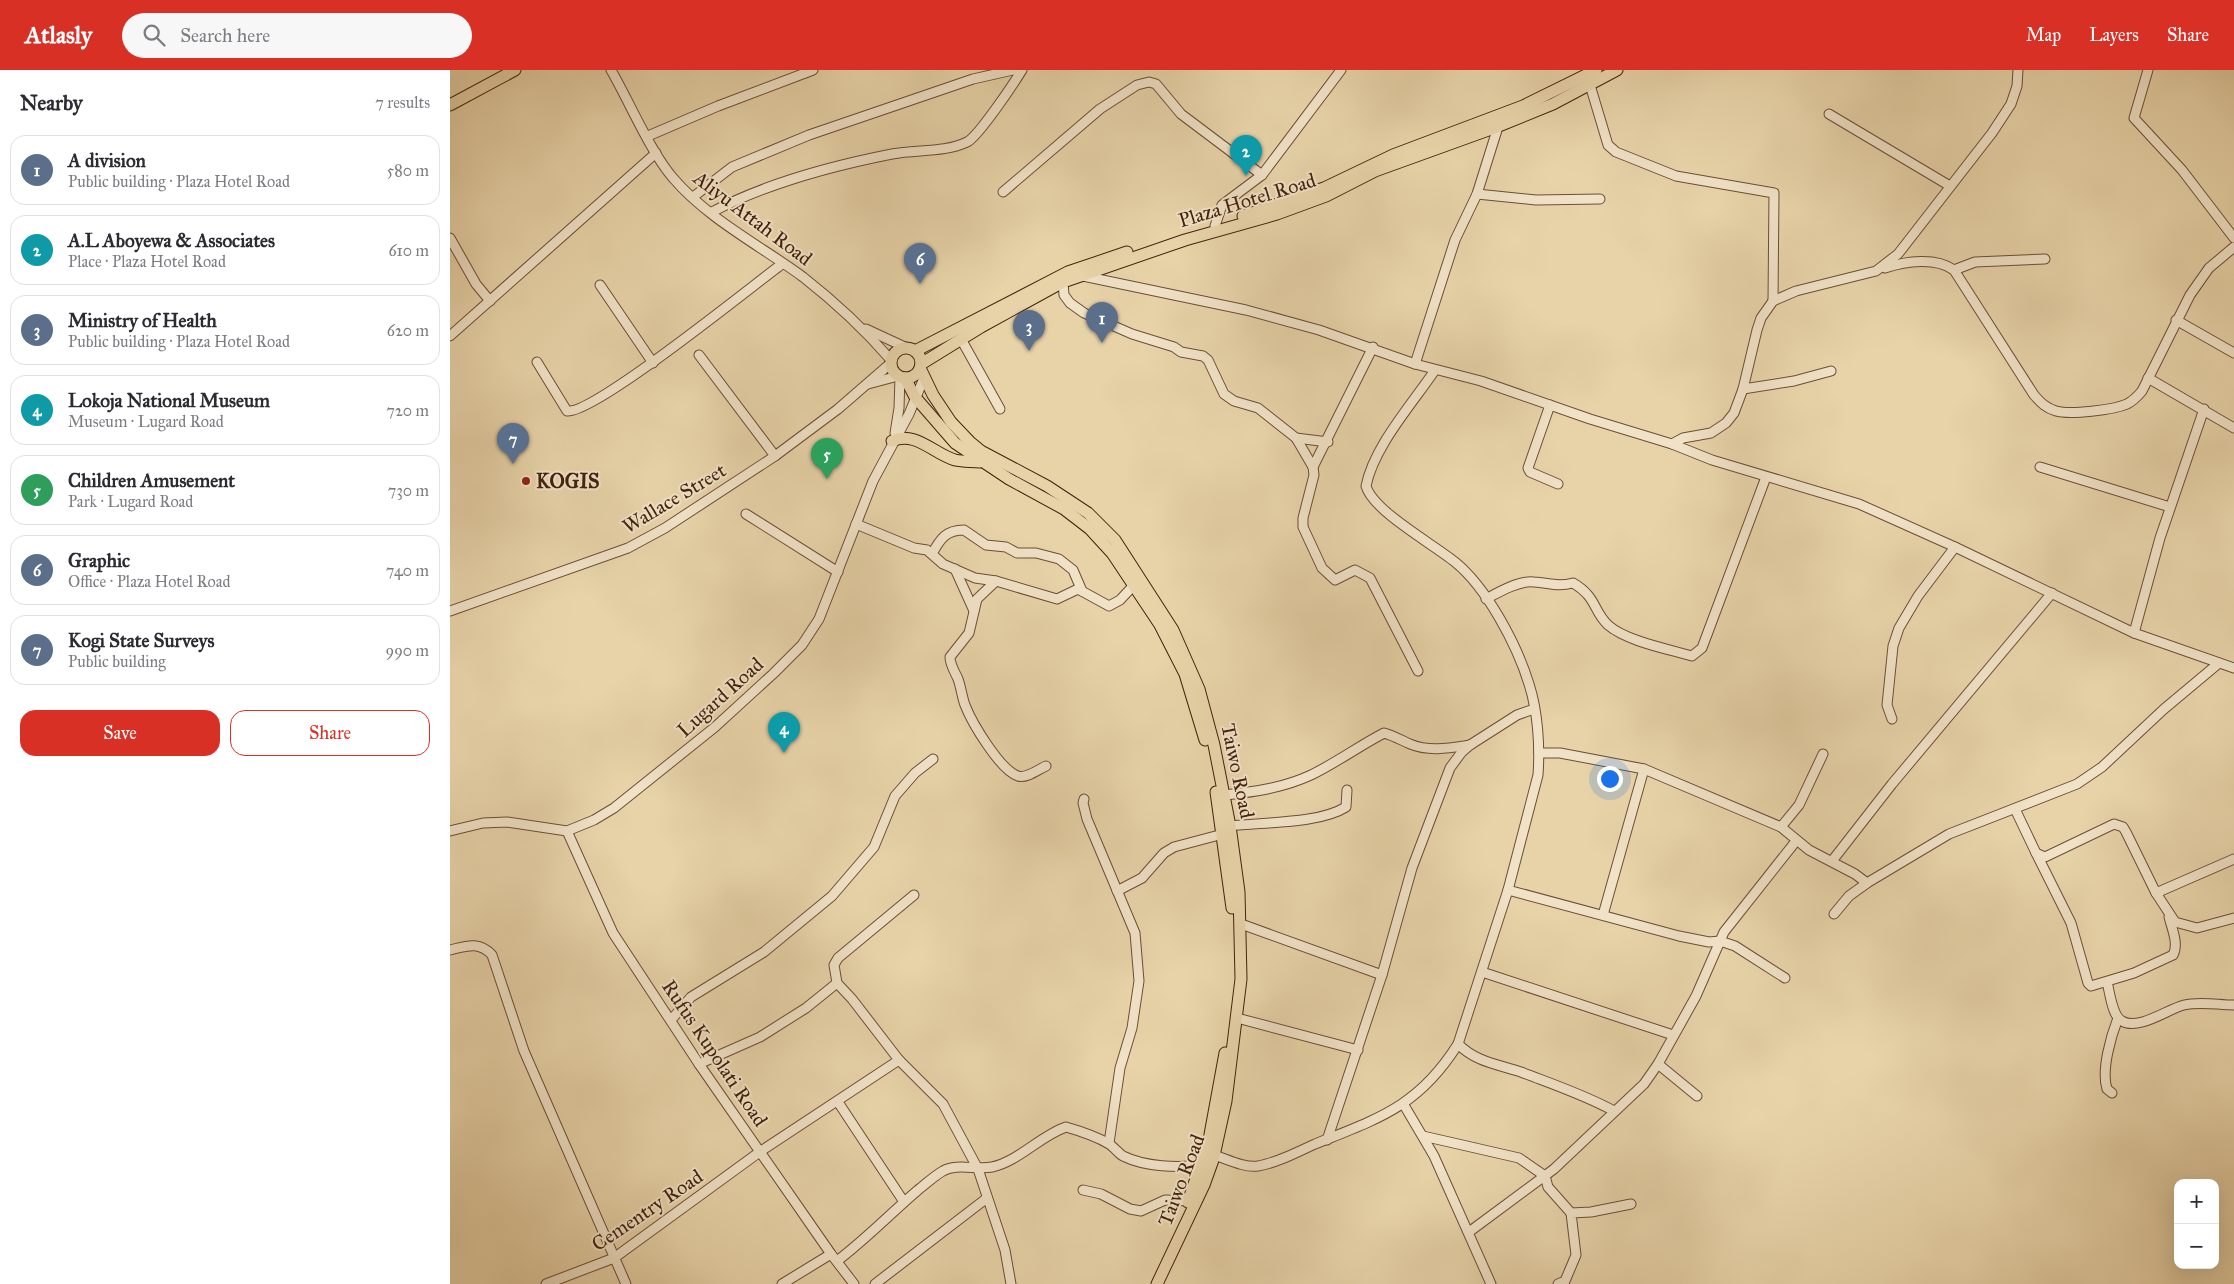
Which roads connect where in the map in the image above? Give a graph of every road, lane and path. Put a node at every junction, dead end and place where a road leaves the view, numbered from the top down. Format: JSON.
{"nodes":[{"id":1,"x":499,"y":70,"type":"edge"},
{"id":2,"x":515,"y":70,"type":"edge"},
{"id":3,"x":611,"y":70,"type":"edge"},
{"id":4,"x":813,"y":70,"type":"edge"},
{"id":5,"x":1013,"y":70,"type":"edge"},
{"id":6,"x":1022,"y":70,"type":"edge"},
{"id":7,"x":1341,"y":70,"type":"edge"},
{"id":8,"x":1596,"y":70,"type":"edge"},
{"id":9,"x":1617,"y":70,"type":"edge"},
{"id":10,"x":2018,"y":70,"type":"edge"},
{"id":11,"x":2148,"y":70,"type":"edge"},
{"id":12,"x":1590,"y":85,"type":"junction"},
{"id":13,"x":450,"y":96,"type":"edge"},
{"id":14,"x":450,"y":105,"type":"edge"},
{"id":15,"x":1829,"y":114,"type":"dead end"},
{"id":16,"x":1498,"y":127,"type":"junction"},
{"id":17,"x":648,"y":136,"type":"junction"},
{"id":18,"x":656,"y":152,"type":"junction"},
{"id":19,"x":1262,"y":174,"type":"junction"},
{"id":20,"x":1950,"y":186,"type":"junction"},
{"id":21,"x":1003,"y":192,"type":"dead end"},
{"id":22,"x":1477,"y":194,"type":"junction"},
{"id":23,"x":693,"y":197,"type":"junction"},
{"id":24,"x":1600,"y":199,"type":"dead end"},
{"id":25,"x":712,"y":212,"type":"junction"},
{"id":26,"x":1215,"y":226,"type":"junction"},
{"id":27,"x":450,"y":238,"type":"edge"},
{"id":28,"x":2234,"y":238,"type":"edge"},
{"id":29,"x":2234,"y":247,"type":"edge"},
{"id":30,"x":1900,"y":258,"type":"junction"},
{"id":31,"x":2045,"y":259,"type":"dead end"},
{"id":32,"x":782,"y":264,"type":"junction"},
{"id":33,"x":1954,"y":270,"type":"junction"},
{"id":34,"x":1085,"y":276,"type":"junction"},
{"id":35,"x":1066,"y":277,"type":"junction"},
{"id":36,"x":600,"y":285,"type":"dead end"},
{"id":37,"x":490,"y":301,"type":"junction"},
{"id":38,"x":1773,"y":301,"type":"junction"},
{"id":39,"x":2176,"y":320,"type":"junction"},
{"id":40,"x":861,"y":326,"type":"junction"},
{"id":41,"x":450,"y":336,"type":"edge"},
{"id":42,"x":961,"y":339,"type":"junction"},
{"id":43,"x":1373,"y":347,"type":"junction"},
{"id":44,"x":911,"y":350,"type":"junction"},
{"id":45,"x":2234,"y":353,"type":"edge"},
{"id":46,"x":699,"y":355,"type":"dead end"},
{"id":47,"x":891,"y":361,"type":"junction"},
{"id":48,"x":537,"y":362,"type":"dead end"},
{"id":49,"x":652,"y":363,"type":"junction"},
{"id":50,"x":1415,"y":364,"type":"junction"},
{"id":51,"x":922,"y":370,"type":"junction"},
{"id":52,"x":1436,"y":370,"type":"junction"},
{"id":53,"x":1831,"y":371,"type":"dead end"},
{"id":54,"x":901,"y":377,"type":"junction"},
{"id":55,"x":2148,"y":378,"type":"junction"},
{"id":56,"x":866,"y":385,"type":"junction"},
{"id":57,"x":1743,"y":389,"type":"junction"},
{"id":58,"x":915,"y":397,"type":"junction"},
{"id":59,"x":1550,"y":405,"type":"junction"},
{"id":60,"x":1000,"y":408,"type":"dead end"},
{"id":61,"x":2204,"y":409,"type":"junction"},
{"id":62,"x":2234,"y":428,"type":"edge"},
{"id":63,"x":1296,"y":438,"type":"junction"},
{"id":64,"x":893,"y":440,"type":"junction"},
{"id":65,"x":1328,"y":442,"type":"junction"},
{"id":66,"x":1672,"y":444,"type":"junction"},
{"id":67,"x":775,"y":456,"type":"junction"},
{"id":68,"x":981,"y":462,"type":"junction"},
{"id":69,"x":1313,"y":467,"type":"junction"},
{"id":70,"x":2040,"y":467,"type":"dead end"},
{"id":71,"x":1766,"y":477,"type":"junction"},
{"id":72,"x":1558,"y":484,"type":"dead end"},
{"id":73,"x":2170,"y":507,"type":"junction"},
{"id":74,"x":746,"y":514,"type":"dead end"},
{"id":75,"x":856,"y":524,"type":"junction"},
{"id":76,"x":1955,"y":547,"type":"junction"},
{"id":77,"x":932,"y":554,"type":"junction"},
{"id":78,"x":955,"y":569,"type":"junction"},
{"id":79,"x":838,"y":572,"type":"junction"},
{"id":80,"x":996,"y":581,"type":"junction"},
{"id":81,"x":1134,"y":585,"type":"junction"},
{"id":82,"x":1082,"y":591,"type":"junction"},
{"id":83,"x":2052,"y":593,"type":"junction"},
{"id":84,"x":1486,"y":599,"type":"junction"},
{"id":85,"x":450,"y":610,"type":"edge"},
{"id":86,"x":974,"y":610,"type":"junction"},
{"id":87,"x":2134,"y":633,"type":"junction"},
{"id":88,"x":2219,"y":663,"type":"junction"},
{"id":89,"x":2234,"y":668,"type":"edge"},
{"id":90,"x":1418,"y":671,"type":"dead end"},
{"id":91,"x":1534,"y":709,"type":"junction"},
{"id":92,"x":1892,"y":719,"type":"dead end"},
{"id":93,"x":1470,"y":745,"type":"junction"},
{"id":94,"x":1539,"y":753,"type":"junction"},
{"id":95,"x":1823,"y":754,"type":"dead end"},
{"id":96,"x":933,"y":758,"type":"dead end"},
{"id":97,"x":1046,"y":766,"type":"dead end"},
{"id":98,"x":1644,"y":769,"type":"junction"},
{"id":99,"x":1347,"y":790,"type":"dead end"},
{"id":100,"x":1224,"y":795,"type":"junction"},
{"id":101,"x":1084,"y":799,"type":"dead end"},
{"id":102,"x":2015,"y":809,"type":"junction"},
{"id":103,"x":1781,"y":827,"type":"junction"},
{"id":104,"x":1227,"y":830,"type":"junction"},
{"id":105,"x":450,"y":831,"type":"edge"},
{"id":106,"x":567,"y":831,"type":"junction"},
{"id":107,"x":1796,"y":841,"type":"junction"},
{"id":108,"x":2036,"y":852,"type":"junction"},
{"id":109,"x":2234,"y":859,"type":"edge"},
{"id":110,"x":1832,"y":861,"type":"junction"},
{"id":111,"x":1867,"y":883,"type":"junction"},
{"id":112,"x":1508,"y":890,"type":"junction"},
{"id":113,"x":1118,"y":891,"type":"junction"},
{"id":114,"x":2156,"y":893,"type":"junction"},
{"id":115,"x":914,"y":895,"type":"dead end"},
{"id":116,"x":1834,"y":914,"type":"dead end"},
{"id":117,"x":1603,"y":915,"type":"junction"},
{"id":118,"x":2168,"y":915,"type":"junction"},
{"id":119,"x":2234,"y":918,"type":"edge"},
{"id":120,"x":1241,"y":924,"type":"junction"},
{"id":121,"x":1720,"y":941,"type":"junction"},
{"id":122,"x":450,"y":950,"type":"edge"},
{"id":123,"x":1482,"y":972,"type":"junction"},
{"id":124,"x":1382,"y":975,"type":"junction"},
{"id":125,"x":1785,"y":978,"type":"dead end"},
{"id":126,"x":2107,"y":982,"type":"junction"},
{"id":127,"x":837,"y":983,"type":"junction"},
{"id":128,"x":2234,"y":1005,"type":"edge"},
{"id":129,"x":1237,"y":1018,"type":"junction"},
{"id":130,"x":2118,"y":1018,"type":"junction"},
{"id":131,"x":671,"y":1020,"type":"junction"},
{"id":132,"x":1673,"y":1035,"type":"junction"},
{"id":133,"x":1458,"y":1044,"type":"junction"},
{"id":134,"x":1358,"y":1050,"type":"junction"},
{"id":135,"x":899,"y":1060,"type":"junction"},
{"id":136,"x":699,"y":1064,"type":"junction"},
{"id":137,"x":1658,"y":1064,"type":"junction"},
{"id":138,"x":2112,"y":1093,"type":"dead end"},
{"id":139,"x":1697,"y":1096,"type":"dead end"},
{"id":140,"x":838,"y":1102,"type":"junction"},
{"id":141,"x":1404,"y":1105,"type":"junction"},
{"id":142,"x":1614,"y":1111,"type":"junction"},
{"id":143,"x":1423,"y":1136,"type":"junction"},
{"id":144,"x":1327,"y":1140,"type":"junction"},
{"id":145,"x":1109,"y":1143,"type":"junction"},
{"id":146,"x":761,"y":1151,"type":"junction"},
{"id":147,"x":1214,"y":1156,"type":"junction"},
{"id":148,"x":1202,"y":1165,"type":"junction"},
{"id":149,"x":978,"y":1170,"type":"junction"},
{"id":150,"x":1545,"y":1176,"type":"junction"},
{"id":151,"x":1083,"y":1190,"type":"dead end"},
{"id":152,"x":987,"y":1198,"type":"junction"},
{"id":153,"x":1189,"y":1200,"type":"junction"},
{"id":154,"x":904,"y":1202,"type":"junction"},
{"id":155,"x":1630,"y":1204,"type":"dead end"},
{"id":156,"x":1571,"y":1213,"type":"junction"},
{"id":157,"x":1469,"y":1232,"type":"junction"},
{"id":158,"x":834,"y":1257,"type":"junction"},
{"id":159,"x":614,"y":1258,"type":"junction"},
{"id":160,"x":546,"y":1284,"type":"edge"},
{"id":161,"x":626,"y":1284,"type":"edge"},
{"id":162,"x":782,"y":1284,"type":"edge"},
{"id":163,"x":854,"y":1284,"type":"edge"},
{"id":164,"x":876,"y":1284,"type":"edge"},
{"id":165,"x":1011,"y":1284,"type":"edge"},
{"id":166,"x":1150,"y":1284,"type":"edge"},
{"id":167,"x":1157,"y":1284,"type":"edge"},
{"id":168,"x":1491,"y":1284,"type":"edge"},
{"id":169,"x":1558,"y":1284,"type":"edge"}],
"edges":[{"from":1,"to":13,"type":"main road"},
{"from":2,"to":14,"type":"main road"},
{"from":3,"to":17,"type":"street","name":"Aliyu Attah Road"},
{"from":4,"to":17,"type":"street"},
{"from":5,"to":23,"type":"street"},
{"from":6,"to":25,"type":"street"},
{"from":7,"to":19,"type":"street"},
{"from":8,"to":26,"type":"main road","name":"Plaza Hotel Road"},
{"from":9,"to":12,"type":"main road","name":"Plaza Hotel Road"},
{"from":10,"to":20,"type":"street"},
{"from":11,"to":28,"type":"street"},
{"from":12,"to":16,"type":"main road","name":"Plaza Hotel Road"},
{"from":12,"to":38,"type":"street"},
{"from":15,"to":20,"type":"street"},
{"from":16,"to":22,"type":"street"},
{"from":16,"to":34,"type":"main road","name":"Plaza Hotel Road"},
{"from":17,"to":18,"type":"street","name":"Aliyu Attah Road"},
{"from":18,"to":23,"type":"street","name":"Aliyu Attah Road"},
{"from":18,"to":37,"type":"street"},
{"from":19,"to":21,"type":"street"},
{"from":19,"to":26,"type":"street"},
{"from":20,"to":30,"type":"street"},
{"from":22,"to":24,"type":"street"},
{"from":22,"to":50,"type":"street"},
{"from":23,"to":25,"type":"street","name":"Aliyu Attah Road"},
{"from":25,"to":32,"type":"street","name":"Aliyu Attah Road"},
{"from":26,"to":35,"type":"main road","name":"Plaza Hotel Road"},
{"from":27,"to":37,"type":"street"},
{"from":29,"to":39,"type":"street"},
{"from":30,"to":33,"type":"street"},
{"from":30,"to":38,"type":"street"},
{"from":31,"to":33,"type":"street"},
{"from":32,"to":40,"type":"street","name":"Aliyu Attah Road"},
{"from":32,"to":49,"type":"street"},
{"from":33,"to":55,"type":"street"},
{"from":34,"to":35,"type":"main road","name":"Plaza Hotel Road"},
{"from":34,"to":43,"type":"street"},
{"from":35,"to":42,"type":"main road","name":"Plaza Hotel Road"},
{"from":35,"to":44,"type":"main road","name":"Plaza Hotel Road"},
{"from":35,"to":63,"type":"street"},
{"from":36,"to":49,"type":"street"},
{"from":37,"to":41,"type":"street"},
{"from":38,"to":57,"type":"street"},
{"from":39,"to":45,"type":"street"},
{"from":39,"to":55,"type":"street"},
{"from":40,"to":44,"type":"street"},
{"from":40,"to":47,"type":"street"},
{"from":42,"to":51,"type":"main road","name":"Plaza Hotel Road"},
{"from":42,"to":60,"type":"street"},
{"from":43,"to":50,"type":"street"},
{"from":43,"to":65,"type":"street"},
{"from":44,"to":47,"type":"main road"},
{"from":44,"to":51,"type":"main road"},
{"from":46,"to":67,"type":"street"},
{"from":47,"to":54,"type":"main road"},
{"from":47,"to":56,"type":"street","name":"Wallace Street"},
{"from":48,"to":49,"type":"street"},
{"from":50,"to":52,"type":"street"},
{"from":51,"to":54,"type":"main road"},
{"from":51,"to":58,"type":"street"},
{"from":51,"to":100,"type":"main road","name":"Taiwo Road"},
{"from":52,"to":59,"type":"street"},
{"from":52,"to":84,"type":"street"},
{"from":53,"to":57,"type":"street"},
{"from":54,"to":56,"type":"street"},
{"from":54,"to":58,"type":"main road","name":"Taiwo Road"},
{"from":54,"to":64,"type":"street"},
{"from":55,"to":61,"type":"street"},
{"from":56,"to":67,"type":"street","name":"Wallace Street"},
{"from":57,"to":66,"type":"street"},
{"from":58,"to":64,"type":"street"},
{"from":58,"to":68,"type":"main road","name":"Taiwo Road"},
{"from":59,"to":66,"type":"street"},
{"from":59,"to":72,"type":"street"},
{"from":61,"to":62,"type":"street"},
{"from":61,"to":73,"type":"street"},
{"from":63,"to":65,"type":"street"},
{"from":63,"to":69,"type":"street"},
{"from":64,"to":68,"type":"main road"},
{"from":64,"to":75,"type":"street","name":"Lugard Road"},
{"from":65,"to":69,"type":"street"},
{"from":66,"to":71,"type":"street"},
{"from":67,"to":85,"type":"street","name":"Wallace Street"},
{"from":68,"to":81,"type":"main road","name":"Taiwo Road"},
{"from":69,"to":90,"type":"street"},
{"from":70,"to":73,"type":"street"},
{"from":71,"to":76,"type":"street"},
{"from":71,"to":84,"type":"street"},
{"from":73,"to":87,"type":"street"},
{"from":74,"to":79,"type":"street"},
{"from":75,"to":77,"type":"street"},
{"from":75,"to":79,"type":"street","name":"Lugard Road"},
{"from":76,"to":83,"type":"street"},
{"from":76,"to":92,"type":"street"},
{"from":77,"to":78,"type":"street"},
{"from":77,"to":82,"type":"street"},
{"from":78,"to":80,"type":"street"},
{"from":78,"to":86,"type":"street"},
{"from":79,"to":106,"type":"street","name":"Lugard Road"},
{"from":80,"to":82,"type":"street"},
{"from":80,"to":86,"type":"street"},
{"from":81,"to":82,"type":"street"},
{"from":81,"to":104,"type":"main road","name":"Taiwo Road"},
{"from":83,"to":87,"type":"street"},
{"from":83,"to":110,"type":"street"},
{"from":84,"to":91,"type":"street"},
{"from":86,"to":97,"type":"street"},
{"from":87,"to":88,"type":"street"},
{"from":88,"to":89,"type":"street"},
{"from":88,"to":102,"type":"street"},
{"from":91,"to":93,"type":"street"},
{"from":91,"to":94,"type":"street"},
{"from":93,"to":100,"type":"street"},
{"from":93,"to":124,"type":"street"},
{"from":94,"to":98,"type":"street"},
{"from":94,"to":112,"type":"street"},
{"from":95,"to":103,"type":"street"},
{"from":96,"to":131,"type":"street"},
{"from":98,"to":103,"type":"street"},
{"from":98,"to":117,"type":"street"},
{"from":99,"to":104,"type":"street"},
{"from":100,"to":104,"type":"main road","name":"Taiwo Road"},
{"from":101,"to":113,"type":"street"},
{"from":102,"to":108,"type":"street"},
{"from":102,"to":111,"type":"street"},
{"from":103,"to":107,"type":"street"},
{"from":104,"to":113,"type":"street"},
{"from":104,"to":120,"type":"main road","name":"Taiwo Road"},
{"from":104,"to":148,"type":"main road","name":"Taiwo Road"},
{"from":105,"to":106,"type":"street"},
{"from":106,"to":131,"type":"street","name":"Rufus Kupolati Road"},
{"from":107,"to":110,"type":"street"},
{"from":107,"to":121,"type":"street"},
{"from":108,"to":114,"type":"street"},
{"from":108,"to":126,"type":"street"},
{"from":109,"to":114,"type":"street"},
{"from":110,"to":111,"type":"street"},
{"from":111,"to":116,"type":"street"},
{"from":112,"to":117,"type":"street"},
{"from":112,"to":123,"type":"street"},
{"from":113,"to":145,"type":"street"},
{"from":114,"to":118,"type":"street"},
{"from":115,"to":127,"type":"street"},
{"from":117,"to":121,"type":"street"},
{"from":118,"to":119,"type":"street"},
{"from":118,"to":126,"type":"street"},
{"from":120,"to":124,"type":"street"},
{"from":120,"to":129,"type":"main road","name":"Taiwo Road"},
{"from":121,"to":125,"type":"street"},
{"from":121,"to":132,"type":"street"},
{"from":122,"to":159,"type":"street"},
{"from":123,"to":132,"type":"street"},
{"from":123,"to":133,"type":"street"},
{"from":124,"to":134,"type":"street"},
{"from":126,"to":130,"type":"street"},
{"from":127,"to":135,"type":"street"},
{"from":127,"to":136,"type":"street"},
{"from":128,"to":130,"type":"street"},
{"from":129,"to":134,"type":"street"},
{"from":129,"to":147,"type":"main road","name":"Taiwo Road"},
{"from":130,"to":138,"type":"street"},
{"from":131,"to":136,"type":"street","name":"Rufus Kupolati Road"},
{"from":132,"to":137,"type":"street"},
{"from":133,"to":141,"type":"street"},
{"from":133,"to":142,"type":"street"},
{"from":134,"to":144,"type":"street"},
{"from":135,"to":140,"type":"street","name":"Cementry Road"},
{"from":135,"to":149,"type":"street"},
{"from":136,"to":146,"type":"street","name":"Rufus Kupolati Road"},
{"from":137,"to":139,"type":"street"},
{"from":137,"to":142,"type":"street"},
{"from":140,"to":146,"type":"street","name":"Cementry Road"},
{"from":140,"to":154,"type":"street"},
{"from":141,"to":143,"type":"street"},
{"from":141,"to":144,"type":"street"},
{"from":142,"to":150,"type":"street"},
{"from":143,"to":150,"type":"street"},
{"from":143,"to":157,"type":"street"},
{"from":144,"to":147,"type":"street"},
{"from":145,"to":148,"type":"street"},
{"from":145,"to":149,"type":"street"},
{"from":146,"to":158,"type":"street","name":"Rufus Kupolati Road"},
{"from":146,"to":159,"type":"street","name":"Cementry Road"},
{"from":147,"to":167,"type":"main road","name":"Taiwo Road"},
{"from":148,"to":153,"type":"main road","name":"Taiwo Road"},
{"from":149,"to":152,"type":"street"},
{"from":149,"to":154,"type":"street"},
{"from":150,"to":156,"type":"street"},
{"from":150,"to":157,"type":"street"},
{"from":151,"to":153,"type":"street"},
{"from":152,"to":164,"type":"street"},
{"from":152,"to":165,"type":"street"},
{"from":153,"to":166,"type":"main road","name":"Taiwo Road"},
{"from":154,"to":158,"type":"street"},
{"from":155,"to":156,"type":"street"},
{"from":156,"to":169,"type":"street"},
{"from":157,"to":168,"type":"street"},
{"from":158,"to":162,"type":"street"},
{"from":158,"to":163,"type":"street","name":"Rufus Kupolati Road"},
{"from":159,"to":160,"type":"street","name":"Cementry Road"},
{"from":159,"to":161,"type":"street"}]}
